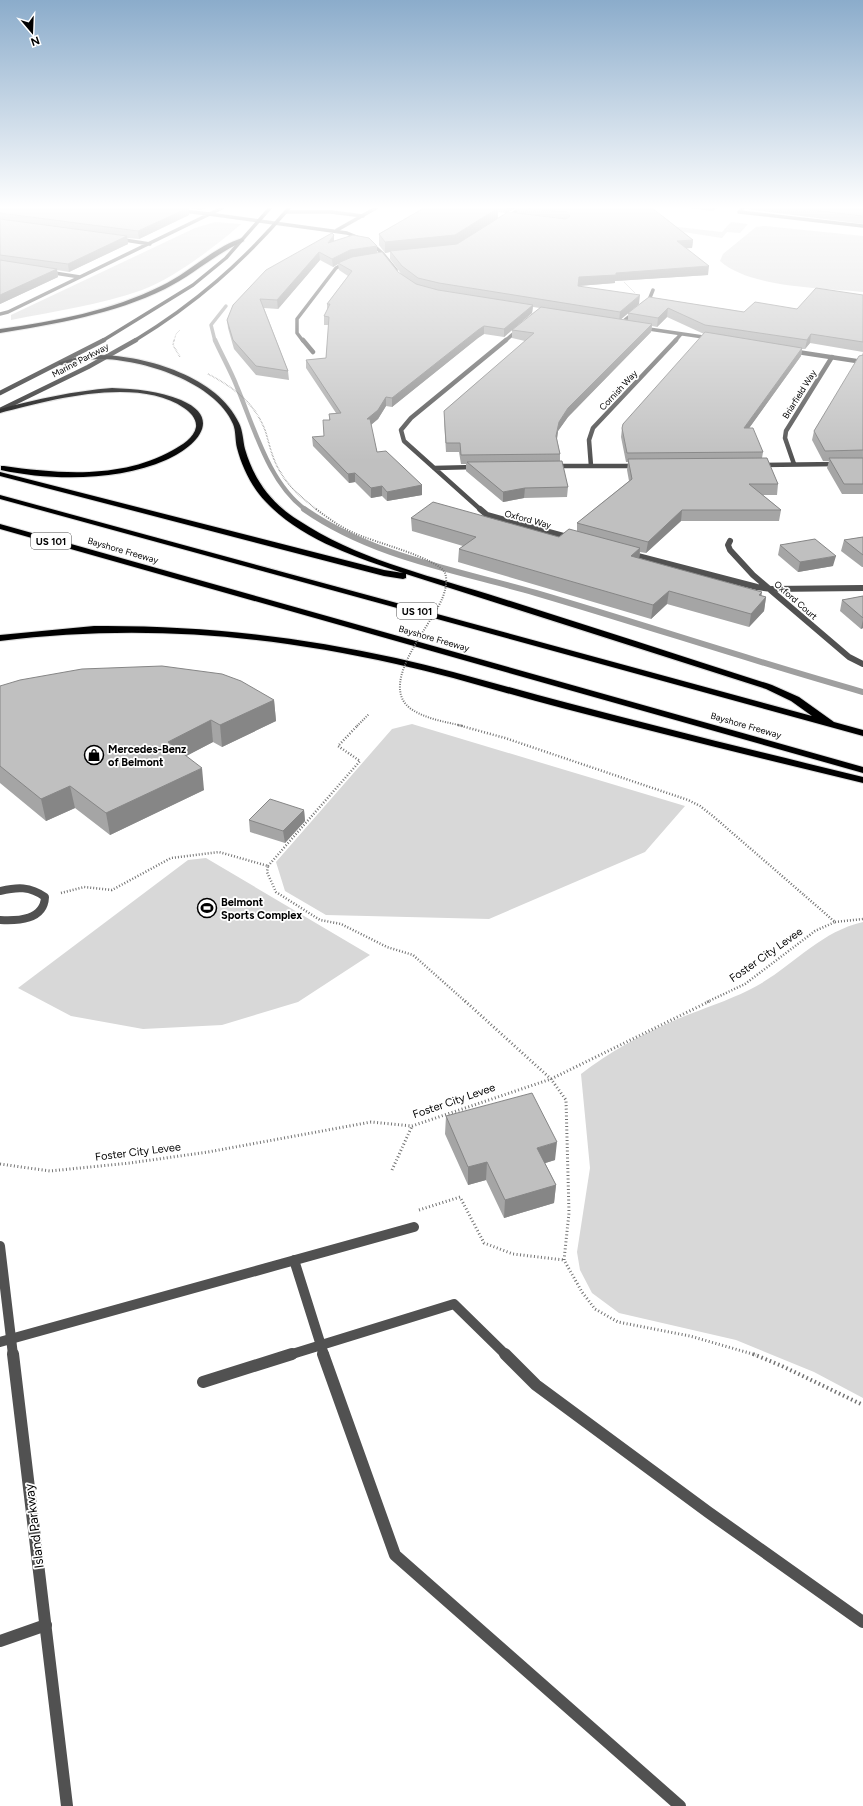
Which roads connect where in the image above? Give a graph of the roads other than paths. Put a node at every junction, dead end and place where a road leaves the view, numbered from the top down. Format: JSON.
{"nodes":[{"id":1,"x":49,"y":292,"type":"edge"},
{"id":2,"x":152,"y":292,"type":"edge"},
{"id":3,"x":183,"y":292,"type":"edge"},
{"id":4,"x":205,"y":292,"type":"edge"},
{"id":5,"x":317,"y":292,"type":"edge"},
{"id":6,"x":652,"y":292,"type":"edge"},
{"id":7,"x":0,"y":314,"type":"edge"},
{"id":8,"x":526,"y":323,"type":"edge"},
{"id":9,"x":614,"y":324,"type":"edge"},
{"id":10,"x":620,"y":324,"type":"junction"},
{"id":11,"x":627,"y":326,"type":"edge"},
{"id":12,"x":635,"y":327,"type":"edge"},
{"id":13,"x":0,"y":331,"type":"edge"},
{"id":14,"x":681,"y":334,"type":"junction"},
{"id":15,"x":719,"y":340,"type":"edge"},
{"id":16,"x":787,"y":350,"type":"edge"},
{"id":17,"x":313,"y":352,"type":"dead end"},
{"id":18,"x":106,"y":357,"type":"junction"},
{"id":19,"x":832,"y":357,"type":"junction"},
{"id":20,"x":863,"y":362,"type":"edge"},
{"id":21,"x":61,"y":363,"type":"junction"},
{"id":22,"x":0,"y":394,"type":"edge"},
{"id":23,"x":0,"y":411,"type":"edge"},
{"id":24,"x":794,"y":464,"type":"junction"},
{"id":25,"x":848,"y":464,"type":"edge"},
{"id":26,"x":645,"y":465,"type":"edge"},
{"id":27,"x":755,"y":465,"type":"edge"},
{"id":28,"x":545,"y":466,"type":"edge"},
{"id":29,"x":591,"y":466,"type":"junction"},
{"id":30,"x":0,"y":467,"type":"edge"},
{"id":31,"x":485,"y":467,"type":"edge"},
{"id":32,"x":434,"y":468,"type":"junction"},
{"id":33,"x":0,"y":474,"type":"edge"},
{"id":34,"x":0,"y":497,"type":"edge"},
{"id":35,"x":0,"y":526,"type":"edge"},
{"id":36,"x":0,"y":532,"type":"edge"},
{"id":37,"x":577,"y":540,"type":"edge"},
{"id":38,"x":730,"y":540,"type":"dead end"},
{"id":39,"x":622,"y":552,"type":"edge"},
{"id":40,"x":102,"y":556,"type":"junction"},
{"id":41,"x":440,"y":581,"type":"junction"},
{"id":42,"x":863,"y":588,"type":"edge"},
{"id":43,"x":771,"y":589,"type":"junction"},
{"id":44,"x":0,"y":638,"type":"edge"},
{"id":45,"x":863,"y":664,"type":"edge"},
{"id":46,"x":833,"y":726,"type":"junction"},
{"id":47,"x":863,"y":734,"type":"edge"},
{"id":48,"x":863,"y":770,"type":"edge"},
{"id":49,"x":863,"y":780,"type":"edge"},
{"id":50,"x":0,"y":891,"type":"edge"},
{"id":51,"x":0,"y":920,"type":"edge"},
{"id":52,"x":414,"y":1227,"type":"dead end"},
{"id":53,"x":0,"y":1246,"type":"edge"},
{"id":54,"x":294,"y":1260,"type":"junction"},
{"id":55,"x":12,"y":1338,"type":"junction"},
{"id":56,"x":0,"y":1342,"type":"edge"},
{"id":57,"x":320,"y":1345,"type":"junction"},
{"id":58,"x":203,"y":1382,"type":"dead end"},
{"id":59,"x":863,"y":1622,"type":"edge"},
{"id":60,"x":46,"y":1625,"type":"junction"},
{"id":61,"x":0,"y":1641,"type":"edge"},
{"id":62,"x":67,"y":1806,"type":"edge"},
{"id":63,"x":680,"y":1806,"type":"edge"}],
"edges":[{"from":1,"to":7,"type":"street"},
{"from":2,"to":13,"type":"highway"},
{"from":3,"to":21,"type":"main road","name":"Marine Parkway"},
{"from":4,"to":18,"type":"main road","name":"Marine Parkway"},
{"from":5,"to":17,"type":"street"},
{"from":6,"to":10,"type":"street"},
{"from":8,"to":32,"type":"street","name":"Oxford Way"},
{"from":9,"to":10,"type":"street"},
{"from":10,"to":11,"type":"street"},
{"from":12,"to":14,"type":"street"},
{"from":14,"to":15,"type":"street"},
{"from":14,"to":29,"type":"street","name":"Cornish Way"},
{"from":16,"to":19,"type":"street"},
{"from":18,"to":21,"type":"highway"},
{"from":18,"to":23,"type":"main road","name":"Marine Parkway"},
{"from":18,"to":41,"type":"highway"},
{"from":19,"to":20,"type":"street"},
{"from":19,"to":24,"type":"street","name":"Briarfield Way"},
{"from":21,"to":22,"type":"main road","name":"Marine Parkway"},
{"from":23,"to":30,"type":"highway"},
{"from":24,"to":25,"type":"street"},
{"from":24,"to":27,"type":"street"},
{"from":26,"to":29,"type":"street"},
{"from":28,"to":29,"type":"street"},
{"from":31,"to":32,"type":"street"},
{"from":32,"to":37,"type":"street","name":"Oxford Way"},
{"from":33,"to":41,"type":"highway"},
{"from":34,"to":46,"type":"highway","name":"Bayshore Freeway","number":"US 101"},
{"from":35,"to":40,"type":"highway","name":"Bayshore Freeway","number":"US 101"},
{"from":36,"to":40,"type":"highway"},
{"from":38,"to":43,"type":"street","name":"Oxford Court"},
{"from":39,"to":43,"type":"street"},
{"from":40,"to":48,"type":"highway","name":"Bayshore Freeway","number":"US 101"},
{"from":41,"to":46,"type":"highway"},
{"from":42,"to":43,"type":"street"},
{"from":43,"to":45,"type":"street","name":"Oxford Court"},
{"from":44,"to":49,"type":"highway"},
{"from":46,"to":47,"type":"highway","name":"Bayshore Freeway","number":"US 101"},
{"from":50,"to":51,"type":"street"},
{"from":52,"to":54,"type":"street"},
{"from":53,"to":55,"type":"street","name":"Island Parkway"},
{"from":54,"to":55,"type":"street"},
{"from":54,"to":57,"type":"street"},
{"from":55,"to":56,"type":"street"},
{"from":55,"to":60,"type":"street","name":"Island Parkway"},
{"from":57,"to":58,"type":"street"},
{"from":57,"to":59,"type":"street"},
{"from":57,"to":63,"type":"street"},
{"from":60,"to":61,"type":"street"},
{"from":60,"to":62,"type":"street","name":"Island Parkway"}]}
